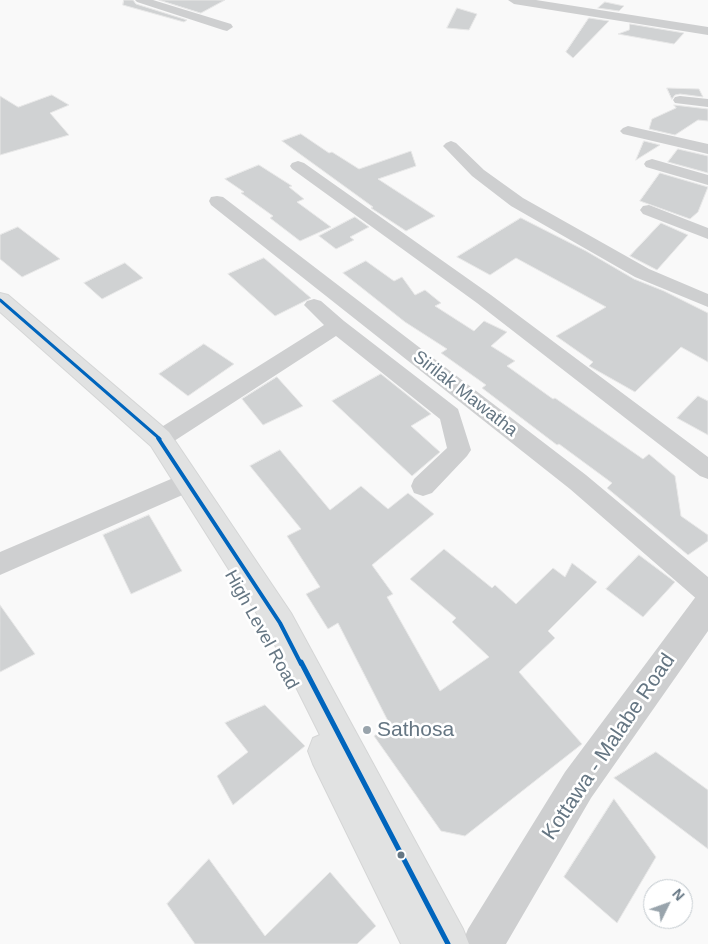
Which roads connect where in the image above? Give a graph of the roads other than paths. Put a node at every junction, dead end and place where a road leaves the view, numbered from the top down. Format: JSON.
{"nodes":[{"id":1,"x":141,"y":0,"type":"edge"},
{"id":2,"x":514,"y":0,"type":"edge"},
{"id":3,"x":227,"y":27,"type":"dead end"},
{"id":4,"x":708,"y":31,"type":"edge"},
{"id":5,"x":680,"y":100,"type":"dead end"},
{"id":6,"x":708,"y":103,"type":"edge"},
{"id":7,"x":628,"y":131,"type":"dead end"},
{"id":8,"x":452,"y":146,"type":"dead end"},
{"id":9,"x":708,"y":149,"type":"edge"},
{"id":10,"x":652,"y":164,"type":"dead end"},
{"id":11,"x":298,"y":166,"type":"dead end"},
{"id":12,"x":708,"y":180,"type":"edge"},
{"id":13,"x":217,"y":201,"type":"dead end"},
{"id":14,"x":649,"y":210,"type":"dead end"},
{"id":15,"x":708,"y":234,"type":"edge"},
{"id":16,"x":0,"y":300,"type":"edge"},
{"id":17,"x":708,"y":300,"type":"edge"},
{"id":18,"x":314,"y":305,"type":"dead end"},
{"id":19,"x":0,"y":316,"type":"edge"},
{"id":20,"x":336,"y":326,"type":"junction"},
{"id":21,"x":160,"y":439,"type":"junction"},
{"id":22,"x":708,"y":470,"type":"edge"},
{"id":23,"x":178,"y":486,"type":"junction"},
{"id":24,"x":423,"y":486,"type":"dead end"},
{"id":25,"x":0,"y":564,"type":"edge"},
{"id":26,"x":708,"y":593,"type":"edge"},
{"id":27,"x":708,"y":605,"type":"edge"},
{"id":28,"x":424,"y":944,"type":"edge"},
{"id":29,"x":448,"y":944,"type":"edge"},
{"id":30,"x":483,"y":944,"type":"edge"}],
"edges":[{"from":1,"to":3,"type":"street"},
{"from":2,"to":4,"type":"street"},
{"from":5,"to":6,"type":"street"},
{"from":7,"to":9,"type":"street"},
{"from":8,"to":17,"type":"street"},
{"from":10,"to":12,"type":"street"},
{"from":11,"to":22,"type":"street"},
{"from":13,"to":26,"type":"street","name":"Sirilak Mawatha"},
{"from":14,"to":15,"type":"street"},
{"from":16,"to":21,"type":"highway","name":"High Level Road"},
{"from":18,"to":20,"type":"street"},
{"from":19,"to":23,"type":"highway","name":"High Level Road"},
{"from":20,"to":21,"type":"street"},
{"from":20,"to":24,"type":"street"},
{"from":21,"to":29,"type":"highway","name":"High Level Road"},
{"from":23,"to":25,"type":"street"},
{"from":23,"to":28,"type":"highway","name":"High Level Road"},
{"from":27,"to":30,"type":"street","name":"Kottawa - Malabe Road"}]}
